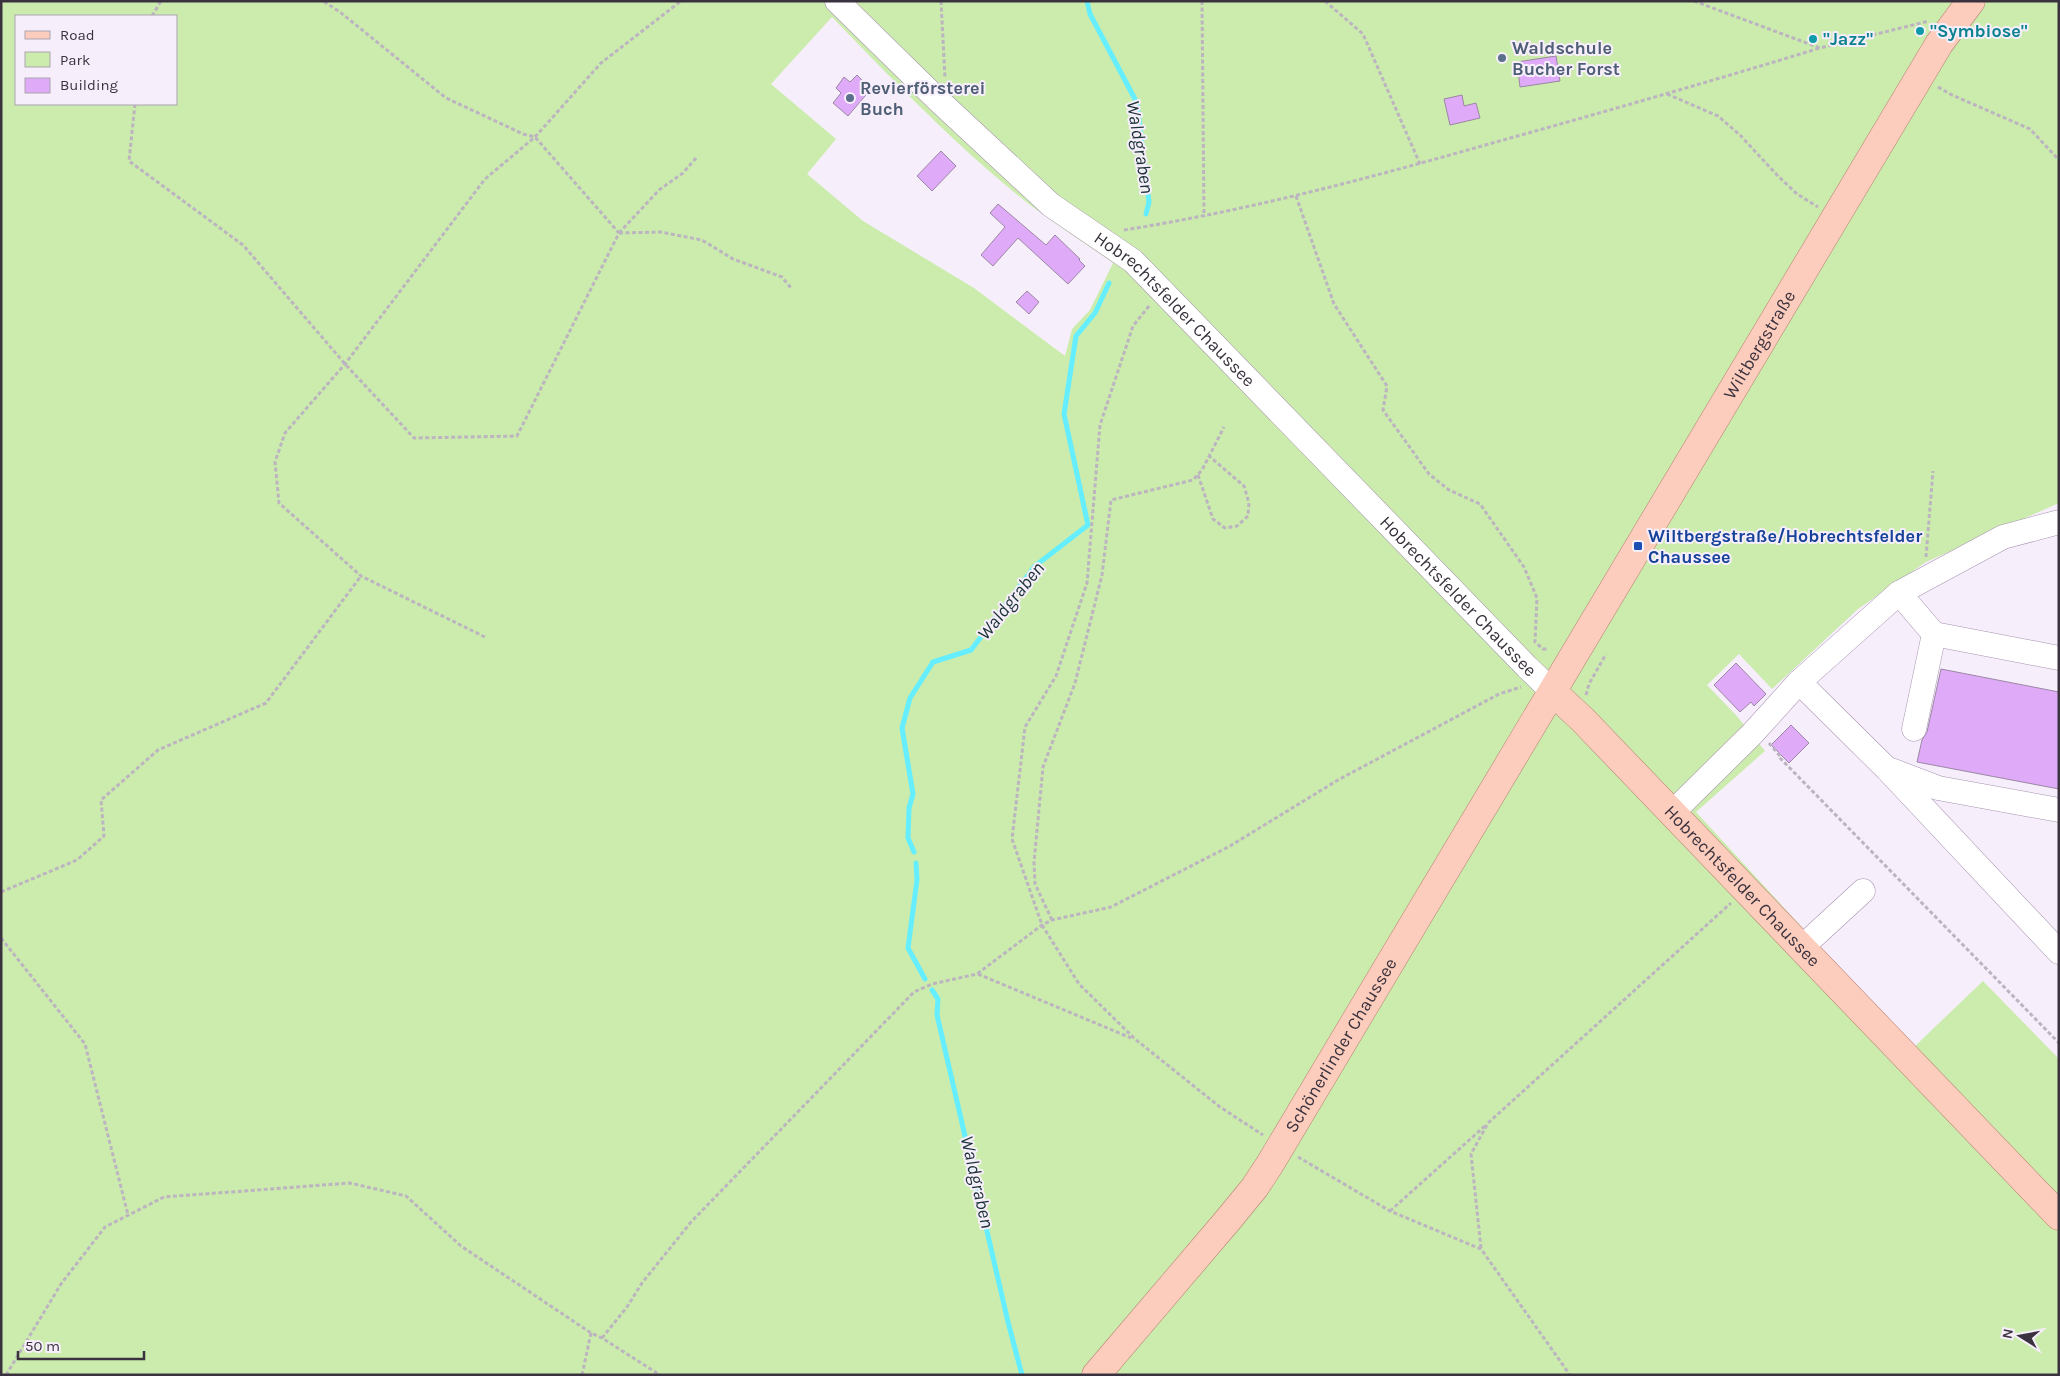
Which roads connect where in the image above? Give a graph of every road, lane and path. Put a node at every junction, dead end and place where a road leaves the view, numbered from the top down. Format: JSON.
{"nodes":[{"id":1,"x":161,"y":1,"type":"edge"},
{"id":2,"x":323,"y":1,"type":"edge"},
{"id":3,"x":681,"y":1,"type":"edge"},
{"id":4,"x":837,"y":1,"type":"edge"},
{"id":5,"x":941,"y":1,"type":"edge"},
{"id":6,"x":1202,"y":1,"type":"edge"},
{"id":7,"x":1325,"y":1,"type":"edge"},
{"id":8,"x":1694,"y":1,"type":"edge"},
{"id":9,"x":1970,"y":1,"type":"edge"},
{"id":10,"x":153,"y":15,"type":"edge"},
{"id":11,"x":1930,"y":20,"type":"dead end"},
{"id":12,"x":1820,"y":48,"type":"junction"},
{"id":13,"x":1920,"y":77,"type":"junction"},
{"id":14,"x":1667,"y":94,"type":"junction"},
{"id":15,"x":937,"y":99,"type":"junction"},
{"id":16,"x":135,"y":105,"type":"edge"},
{"id":17,"x":535,"y":136,"type":"junction"},
{"id":18,"x":696,"y":158,"type":"dead end"},
{"id":19,"x":2059,"y":160,"type":"edge"},
{"id":20,"x":1420,"y":164,"type":"junction"},
{"id":21,"x":1296,"y":196,"type":"junction"},
{"id":22,"x":1204,"y":217,"type":"junction"},
{"id":23,"x":1835,"y":219,"type":"junction"},
{"id":24,"x":619,"y":233,"type":"junction"},
{"id":25,"x":1103,"y":239,"type":"junction"},
{"id":26,"x":791,"y":288,"type":"dead end"},
{"id":27,"x":1162,"y":291,"type":"junction"},
{"id":28,"x":345,"y":364,"type":"junction"},
{"id":29,"x":1224,"y":427,"type":"dead end"},
{"id":30,"x":1209,"y":456,"type":"junction"},
{"id":31,"x":1933,"y":472,"type":"dead end"},
{"id":32,"x":1198,"y":474,"type":"junction"},
{"id":33,"x":2059,"y":522,"type":"edge"},
{"id":34,"x":1926,"y":562,"type":"dead end"},
{"id":35,"x":361,"y":576,"type":"junction"},
{"id":36,"x":1900,"y":593,"type":"junction"},
{"id":37,"x":1934,"y":634,"type":"junction"},
{"id":38,"x":485,"y":637,"type":"dead end"},
{"id":39,"x":1548,"y":649,"type":"dead end"},
{"id":40,"x":1606,"y":654,"type":"dead end"},
{"id":41,"x":2059,"y":658,"type":"edge"},
{"id":42,"x":1799,"y":682,"type":"junction"},
{"id":43,"x":1526,"y":685,"type":"dead end"},
{"id":44,"x":1553,"y":692,"type":"junction"},
{"id":45,"x":1575,"y":712,"type":"junction"},
{"id":46,"x":1756,"y":729,"type":"junction"},
{"id":47,"x":1914,"y":729,"type":"dead end"},
{"id":48,"x":1887,"y":769,"type":"junction"},
{"id":49,"x":2059,"y":810,"type":"edge"},
{"id":50,"x":1672,"y":813,"type":"junction"},
{"id":51,"x":1745,"y":890,"type":"junction"},
{"id":52,"x":1863,"y":891,"type":"dead end"},
{"id":53,"x":1,"y":892,"type":"edge"},
{"id":54,"x":1052,"y":920,"type":"junction"},
{"id":55,"x":1042,"y":925,"type":"junction"},
{"id":56,"x":1,"y":938,"type":"edge"},
{"id":57,"x":1801,"y":948,"type":"junction"},
{"id":58,"x":2059,"y":952,"type":"edge"},
{"id":59,"x":977,"y":974,"type":"junction"},
{"id":60,"x":1135,"y":1039,"type":"junction"},
{"id":61,"x":2059,"y":1043,"type":"edge"},
{"id":62,"x":1488,"y":1122,"type":"junction"},
{"id":63,"x":1281,"y":1147,"type":"junction"},
{"id":64,"x":1390,"y":1211,"type":"junction"},
{"id":65,"x":128,"y":1216,"type":"junction"},
{"id":66,"x":2059,"y":1216,"type":"edge"},
{"id":67,"x":1481,"y":1249,"type":"junction"},
{"id":68,"x":591,"y":1334,"type":"junction"},
{"id":69,"x":602,"y":1338,"type":"junction"},
{"id":70,"x":6,"y":1375,"type":"edge"},
{"id":71,"x":582,"y":1375,"type":"edge"},
{"id":72,"x":660,"y":1375,"type":"edge"},
{"id":73,"x":1096,"y":1375,"type":"edge"},
{"id":74,"x":1570,"y":1375,"type":"edge"}],
"edges":[{"from":1,"to":10,"type":"path"},
{"from":2,"to":17,"type":"path"},
{"from":3,"to":17,"type":"path"},
{"from":4,"to":15,"type":"street","name":"Hobrechtsfelder Chaussee"},
{"from":5,"to":15,"type":"path"},
{"from":6,"to":22,"type":"path"},
{"from":7,"to":20,"type":"path"},
{"from":8,"to":12,"type":"path"},
{"from":9,"to":13,"type":"main road","name":"Wiltbergstraße"},
{"from":11,"to":12,"type":"path"},
{"from":12,"to":14,"type":"path"},
{"from":13,"to":19,"type":"path"},
{"from":13,"to":23,"type":"main road","name":"Wiltbergstraße"},
{"from":14,"to":20,"type":"path"},
{"from":14,"to":23,"type":"path"},
{"from":15,"to":25,"type":"street","name":"Hobrechtsfelder Chaussee"},
{"from":16,"to":28,"type":"path"},
{"from":17,"to":24,"type":"path"},
{"from":17,"to":28,"type":"path"},
{"from":18,"to":24,"type":"path"},
{"from":20,"to":21,"type":"path"},
{"from":21,"to":22,"type":"path"},
{"from":21,"to":39,"type":"path"},
{"from":22,"to":25,"type":"path"},
{"from":23,"to":44,"type":"main road","name":"Wiltbergstraße"},
{"from":24,"to":26,"type":"path"},
{"from":24,"to":28,"type":"path"},
{"from":25,"to":27,"type":"street","name":"Hobrechtsfelder Chaussee"},
{"from":27,"to":44,"type":"street","name":"Hobrechtsfelder Chaussee"},
{"from":27,"to":55,"type":"path"},
{"from":28,"to":35,"type":"path"},
{"from":29,"to":30,"type":"path"},
{"from":30,"to":32,"type":"path"},
{"from":30,"to":32,"type":"path"},
{"from":31,"to":34,"type":"path"},
{"from":32,"to":54,"type":"path"},
{"from":33,"to":36,"type":"street"},
{"from":35,"to":38,"type":"path"},
{"from":35,"to":53,"type":"path"},
{"from":36,"to":37,"type":"street"},
{"from":36,"to":42,"type":"street"},
{"from":37,"to":41,"type":"street"},
{"from":37,"to":47,"type":"street"},
{"from":40,"to":45,"type":"path"},
{"from":42,"to":46,"type":"street"},
{"from":42,"to":48,"type":"street"},
{"from":43,"to":54,"type":"path"},
{"from":44,"to":45,"type":"main road","name":"Hobrechtsfelder Chaussee"},
{"from":44,"to":63,"type":"main road","name":"Schönerlinder Chaussee"},
{"from":45,"to":50,"type":"main road","name":"Hobrechtsfelder Chaussee"},
{"from":46,"to":50,"type":"street"},
{"from":46,"to":61,"type":"path"},
{"from":48,"to":49,"type":"street"},
{"from":48,"to":58,"type":"street"},
{"from":50,"to":51,"type":"main road","name":"Hobrechtsfelder Chaussee"},
{"from":51,"to":57,"type":"main road","name":"Hobrechtsfelder Chaussee"},
{"from":51,"to":62,"type":"path"},
{"from":52,"to":57,"type":"street"},
{"from":54,"to":55,"type":"path"},
{"from":55,"to":59,"type":"path"},
{"from":55,"to":60,"type":"path"},
{"from":56,"to":65,"type":"path"},
{"from":57,"to":66,"type":"main road","name":"Hobrechtsfelder Chaussee"},
{"from":59,"to":60,"type":"path"},
{"from":59,"to":69,"type":"path"},
{"from":60,"to":63,"type":"path"},
{"from":62,"to":64,"type":"path"},
{"from":62,"to":67,"type":"path"},
{"from":63,"to":64,"type":"path"},
{"from":63,"to":73,"type":"main road","name":"Schönerlinder Chaussee"},
{"from":64,"to":67,"type":"path"},
{"from":65,"to":68,"type":"path"},
{"from":65,"to":70,"type":"path"},
{"from":67,"to":74,"type":"path"},
{"from":68,"to":69,"type":"path"},
{"from":68,"to":71,"type":"path"},
{"from":69,"to":72,"type":"path"}]}
